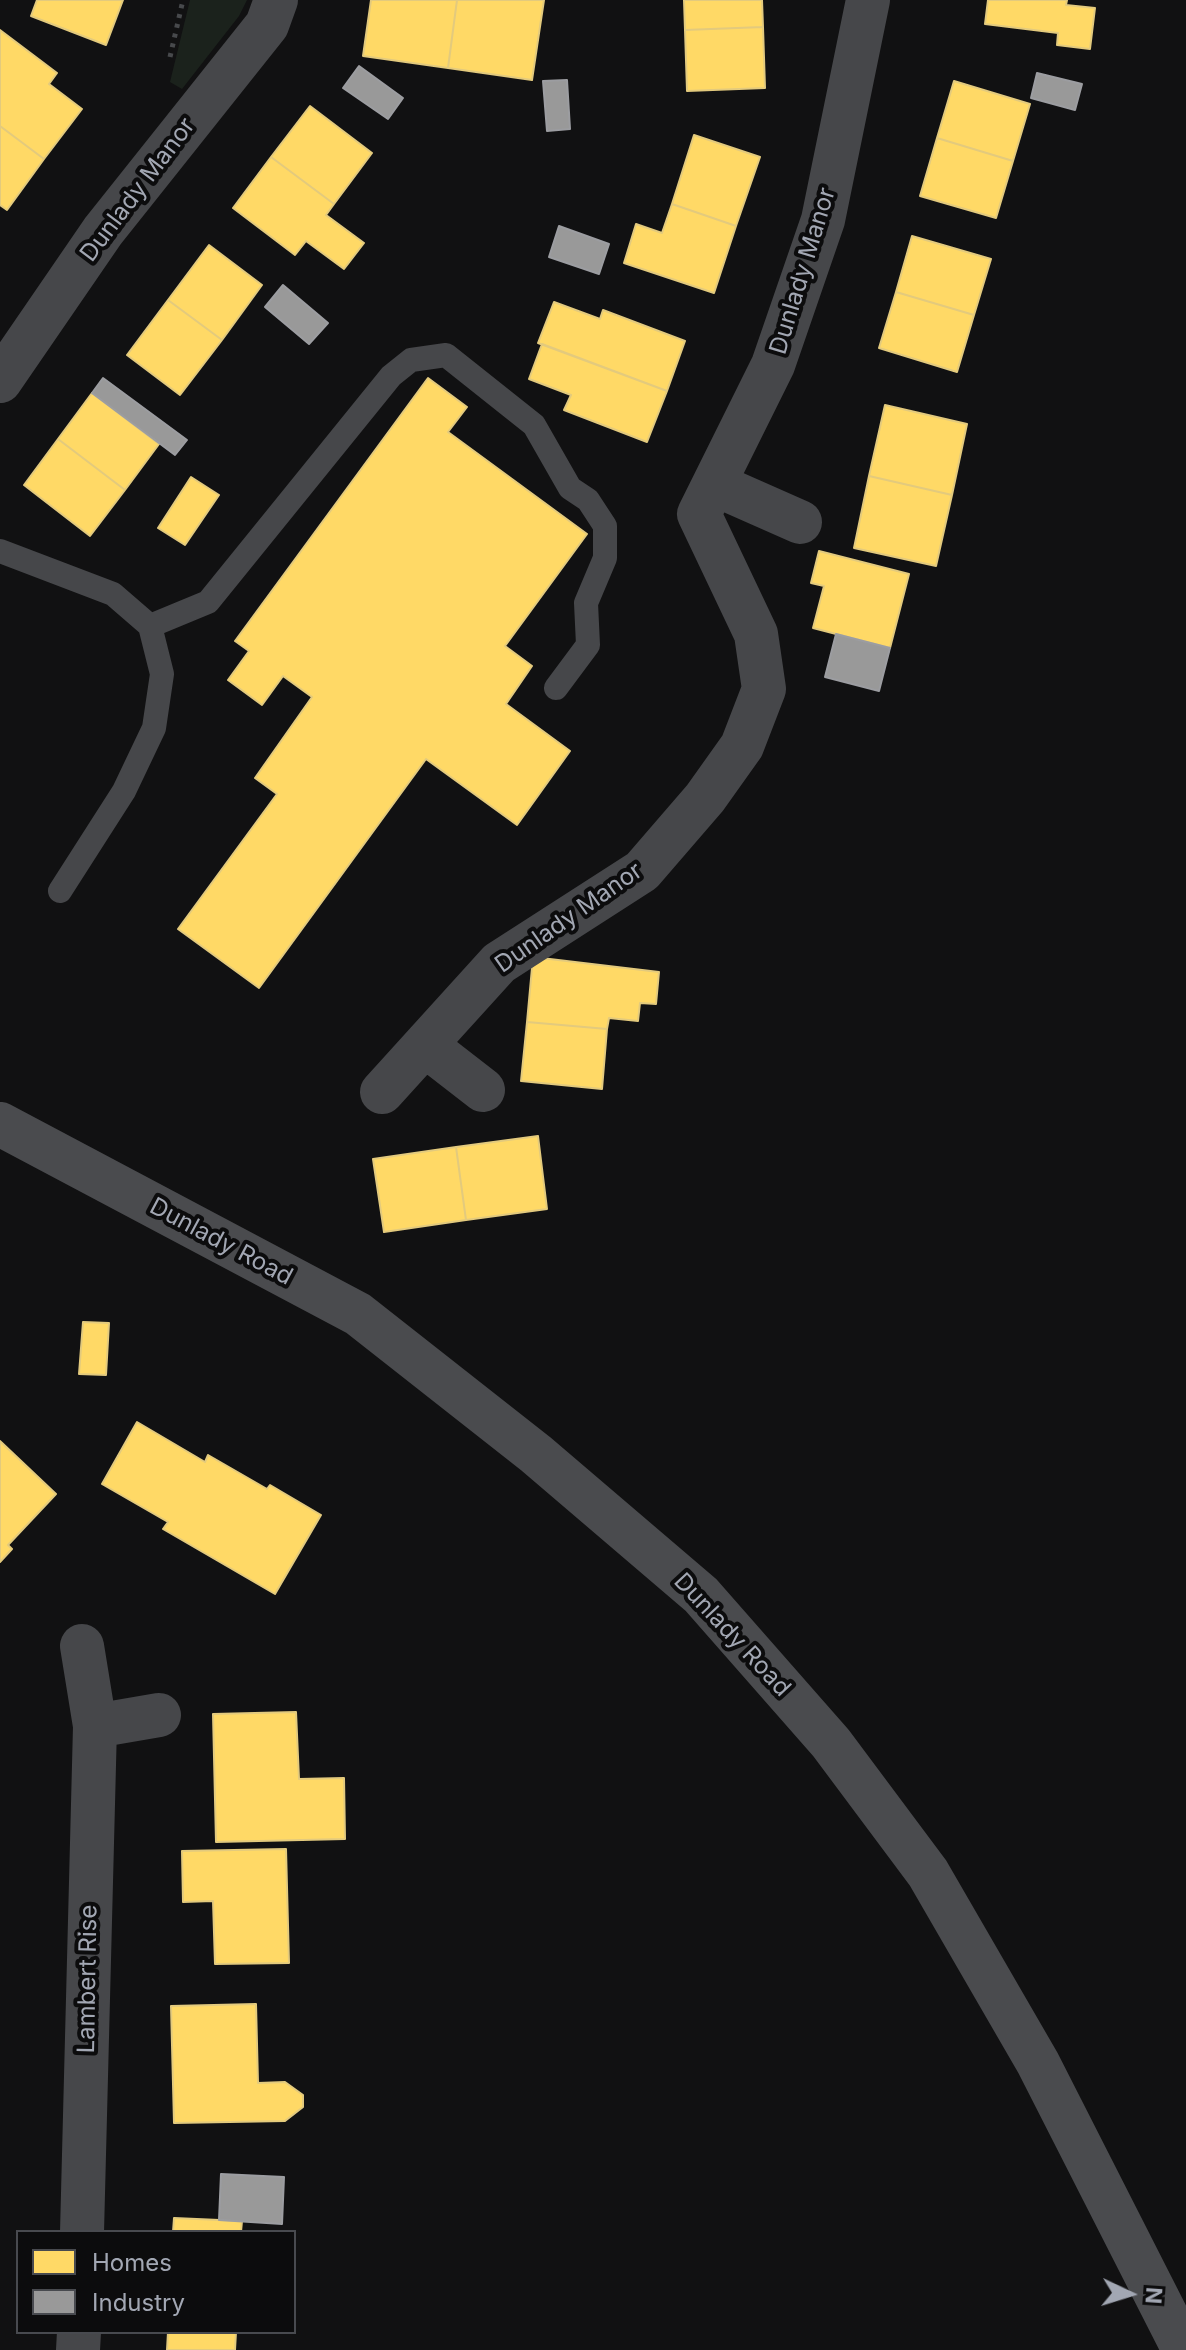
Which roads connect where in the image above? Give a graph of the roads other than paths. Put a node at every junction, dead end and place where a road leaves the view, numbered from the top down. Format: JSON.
{"nodes":[{"id":1,"x":276,"y":0,"type":"edge"},
{"id":2,"x":868,"y":0,"type":"edge"},
{"id":3,"x":0,"y":381,"type":"edge"},
{"id":4,"x":714,"y":484,"type":"junction"},
{"id":5,"x":800,"y":522,"type":"dead end"},
{"id":6,"x":0,"y":551,"type":"edge"},
{"id":7,"x":150,"y":626,"type":"junction"},
{"id":8,"x":556,"y":688,"type":"dead end"},
{"id":9,"x":60,"y":891,"type":"dead end"},
{"id":10,"x":425,"y":1045,"type":"junction"},
{"id":11,"x":483,"y":1090,"type":"dead end"},
{"id":12,"x":382,"y":1092,"type":"dead end"},
{"id":13,"x":0,"y":1124,"type":"edge"},
{"id":14,"x":82,"y":1646,"type":"dead end"},
{"id":15,"x":159,"y":1715,"type":"dead end"},
{"id":16,"x":95,"y":1726,"type":"junction"},
{"id":17,"x":82,"y":2230,"type":"edge"},
{"id":18,"x":1184,"y":2350,"type":"edge"}],
"edges":[{"from":1,"to":3,"type":"street","name":"Dunlady Manor"},
{"from":2,"to":4,"type":"street","name":"Dunlady Manor"},
{"from":4,"to":5,"type":"street"},
{"from":4,"to":10,"type":"street","name":"Dunlady Manor"},
{"from":6,"to":7,"type":"lane"},
{"from":7,"to":8,"type":"lane"},
{"from":7,"to":9,"type":"lane"},
{"from":10,"to":11,"type":"street"},
{"from":10,"to":12,"type":"street","name":"Dunlady Manor"},
{"from":13,"to":18,"type":"street","name":"Dunlady Road"},
{"from":14,"to":16,"type":"street","name":"Lambert Rise"},
{"from":15,"to":16,"type":"street"},
{"from":16,"to":17,"type":"street","name":"Lambert Rise"}]}
